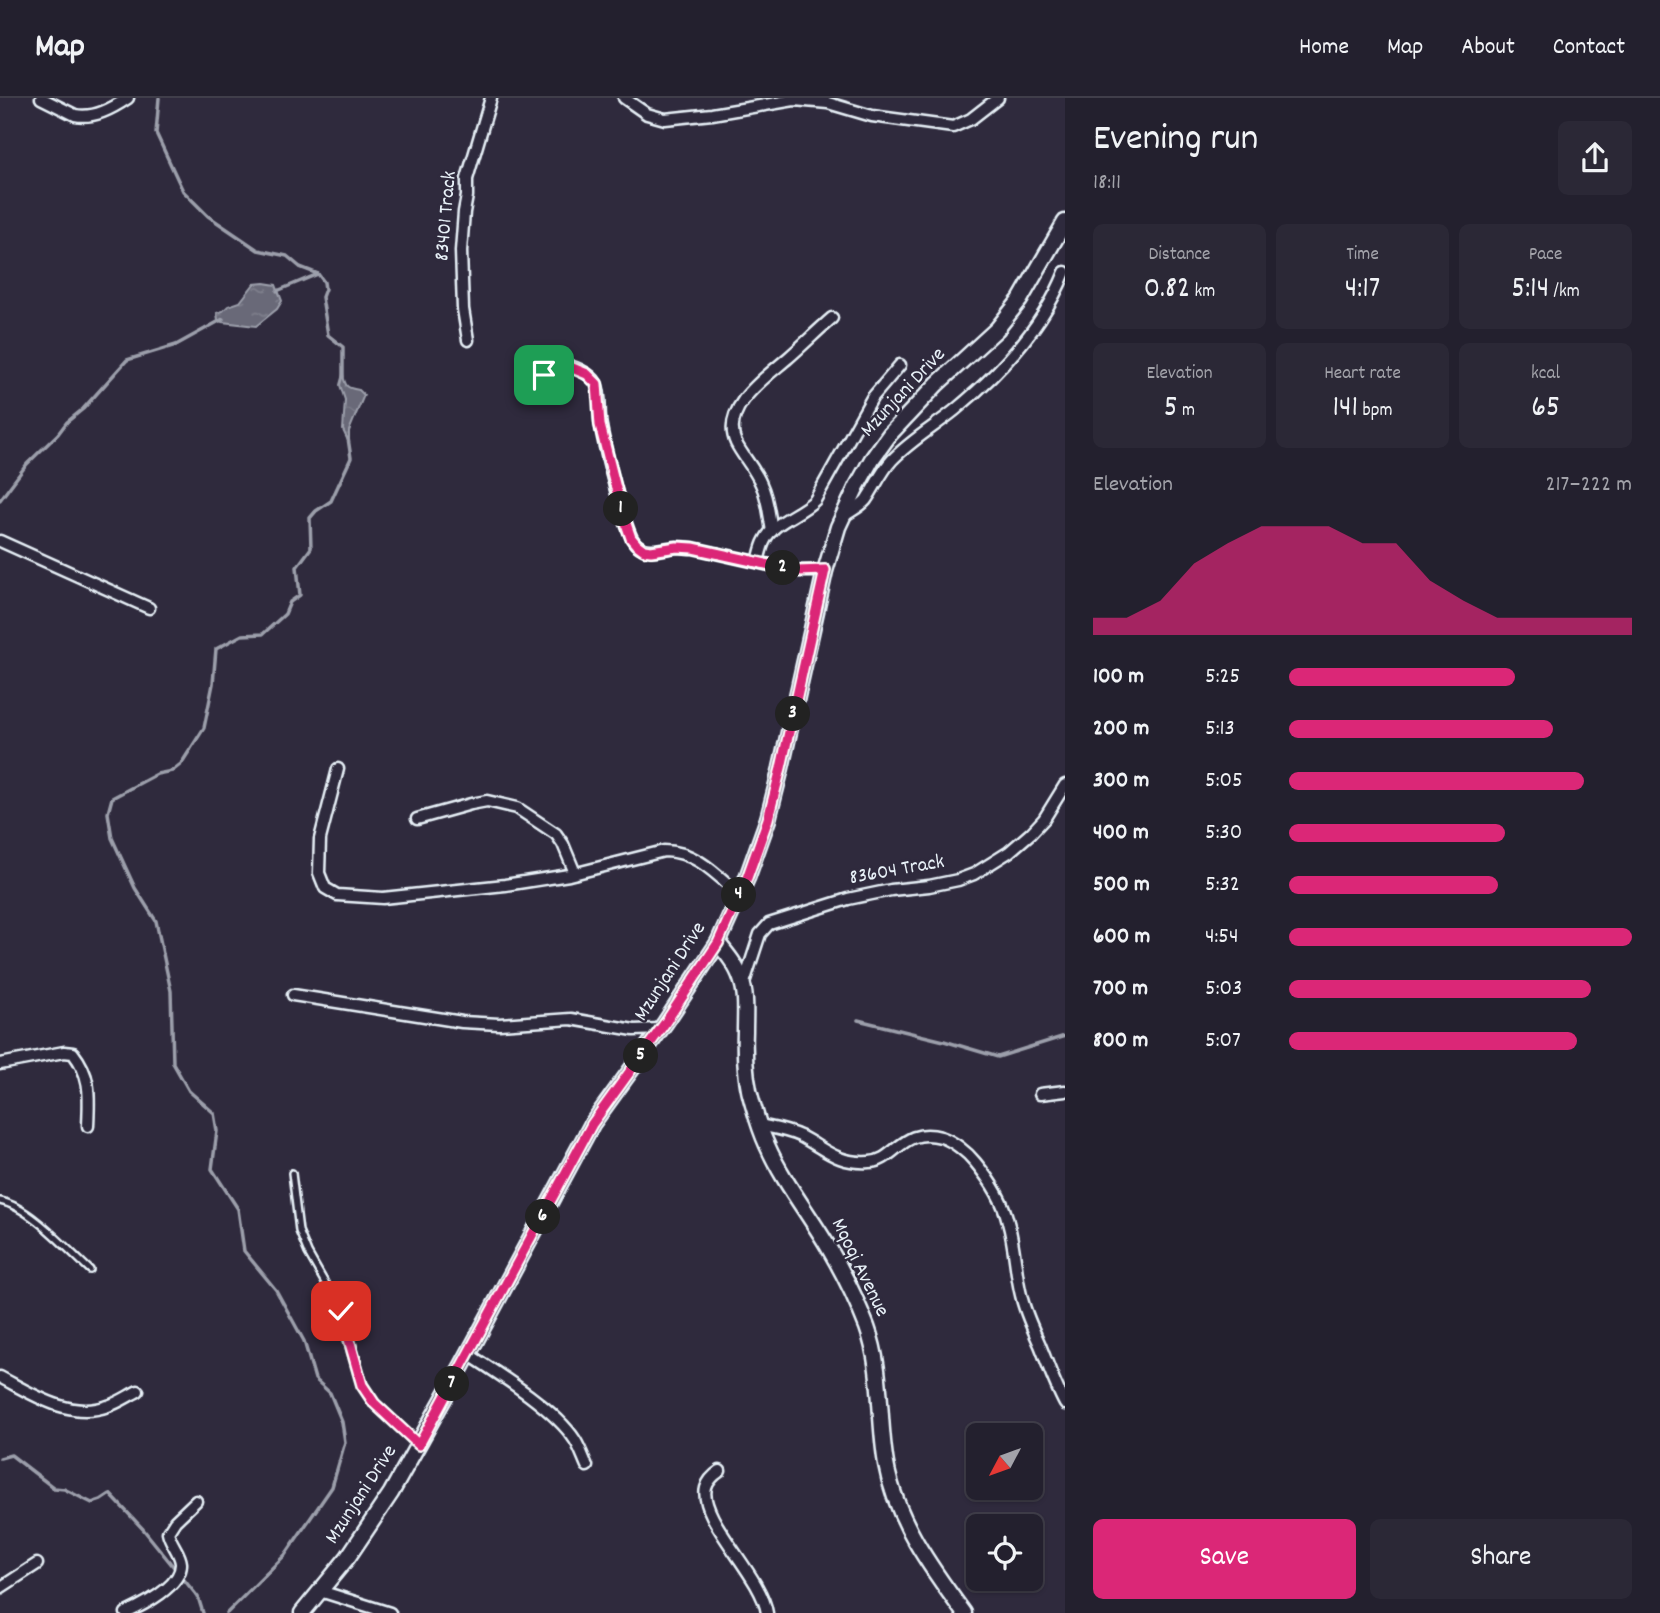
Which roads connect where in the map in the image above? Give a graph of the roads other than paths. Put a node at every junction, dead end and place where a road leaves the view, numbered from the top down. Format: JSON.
{"nodes":[{"id":1,"x":41,"y":98,"type":"edge"},
{"id":2,"x":128,"y":98,"type":"edge"},
{"id":3,"x":491,"y":98,"type":"edge"},
{"id":4,"x":624,"y":98,"type":"edge"},
{"id":5,"x":998,"y":98,"type":"edge"},
{"id":6,"x":1065,"y":222,"type":"edge"},
{"id":7,"x":1065,"y":272,"type":"edge"},
{"id":8,"x":1055,"y":296,"type":"junction"},
{"id":9,"x":1065,"y":305,"type":"edge"},
{"id":10,"x":832,"y":318,"type":"dead end"},
{"id":11,"x":468,"y":340,"type":"dead end"},
{"id":12,"x":900,"y":365,"type":"dead end"},
{"id":13,"x":537,"y":382,"type":"dead end"},
{"id":14,"x":843,"y":516,"type":"junction"},
{"id":15,"x":772,"y":531,"type":"junction"},
{"id":16,"x":0,"y":541,"type":"edge"},
{"id":17,"x":758,"y":562,"type":"junction"},
{"id":18,"x":825,"y":570,"type":"junction"},
{"id":19,"x":149,"y":608,"type":"dead end"},
{"id":20,"x":338,"y":769,"type":"dead end"},
{"id":21,"x":1065,"y":785,"type":"edge"},
{"id":22,"x":417,"y":819,"type":"dead end"},
{"id":23,"x":575,"y":873,"type":"junction"},
{"id":24,"x":740,"y":895,"type":"junction"},
{"id":25,"x":718,"y":943,"type":"junction"},
{"id":26,"x":743,"y":986,"type":"junction"},
{"id":27,"x":293,"y":995,"type":"dead end"},
{"id":28,"x":661,"y":1029,"type":"junction"},
{"id":29,"x":0,"y":1064,"type":"edge"},
{"id":30,"x":1065,"y":1091,"type":"edge"},
{"id":31,"x":1040,"y":1094,"type":"dead end"},
{"id":32,"x":759,"y":1125,"type":"junction"},
{"id":33,"x":88,"y":1126,"type":"dead end"},
{"id":34,"x":292,"y":1173,"type":"dead end"},
{"id":35,"x":0,"y":1201,"type":"edge"},
{"id":36,"x":90,"y":1270,"type":"dead end"},
{"id":37,"x":468,"y":1354,"type":"junction"},
{"id":38,"x":0,"y":1377,"type":"edge"},
{"id":39,"x":138,"y":1391,"type":"dead end"},
{"id":40,"x":1065,"y":1404,"type":"edge"},
{"id":41,"x":419,"y":1445,"type":"junction"},
{"id":42,"x":587,"y":1465,"type":"dead end"},
{"id":43,"x":720,"y":1471,"type":"dead end"},
{"id":44,"x":196,"y":1501,"type":"dead end"},
{"id":45,"x":37,"y":1564,"type":"dead end"},
{"id":46,"x":0,"y":1588,"type":"edge"},
{"id":47,"x":320,"y":1591,"type":"junction"},
{"id":48,"x":126,"y":1613,"type":"edge"},
{"id":49,"x":302,"y":1613,"type":"edge"},
{"id":50,"x":390,"y":1613,"type":"edge"},
{"id":51,"x":767,"y":1613,"type":"edge"},
{"id":52,"x":964,"y":1613,"type":"edge"}],
"edges":[{"from":1,"to":2,"type":"street"},
{"from":3,"to":11,"type":"street","name":"83401 Track"},
{"from":4,"to":5,"type":"street"},
{"from":6,"to":14,"type":"main road","name":"Mzunjani Drive"},
{"from":7,"to":8,"type":"street"},
{"from":8,"to":9,"type":"street"},
{"from":8,"to":14,"type":"street"},
{"from":10,"to":15,"type":"street"},
{"from":12,"to":15,"type":"street"},
{"from":13,"to":17,"type":"street"},
{"from":14,"to":18,"type":"main road","name":"Mzunjani Drive"},
{"from":15,"to":17,"type":"street"},
{"from":16,"to":19,"type":"street"},
{"from":17,"to":18,"type":"street"},
{"from":18,"to":24,"type":"main road","name":"Mzunjani Drive"},
{"from":20,"to":23,"type":"street"},
{"from":21,"to":26,"type":"street","name":"83604 Track"},
{"from":22,"to":23,"type":"street"},
{"from":23,"to":24,"type":"street"},
{"from":24,"to":25,"type":"main road","name":"Mzunjani Drive"},
{"from":25,"to":26,"type":"main road","name":"Mqoqi Avenue"},
{"from":25,"to":28,"type":"main road","name":"Mzunjani Drive"},
{"from":26,"to":32,"type":"main road","name":"Mqoqi Avenue"},
{"from":27,"to":28,"type":"street"},
{"from":28,"to":37,"type":"main road","name":"Mzunjani Drive"},
{"from":29,"to":33,"type":"street"},
{"from":30,"to":31,"type":"street"},
{"from":32,"to":40,"type":"street"},
{"from":32,"to":52,"type":"main road","name":"Mqoqi Avenue"},
{"from":34,"to":41,"type":"lane"},
{"from":35,"to":36,"type":"lane"},
{"from":37,"to":41,"type":"main road","name":"Mzunjani Drive"},
{"from":37,"to":42,"type":"street"},
{"from":38,"to":39,"type":"street"},
{"from":41,"to":47,"type":"main road","name":"Mzunjani Drive"},
{"from":43,"to":51,"type":"street"},
{"from":44,"to":48,"type":"street"},
{"from":45,"to":46,"type":"street"},
{"from":47,"to":49,"type":"main road","name":"Mzunjani Drive"},
{"from":47,"to":50,"type":"street"}]}
